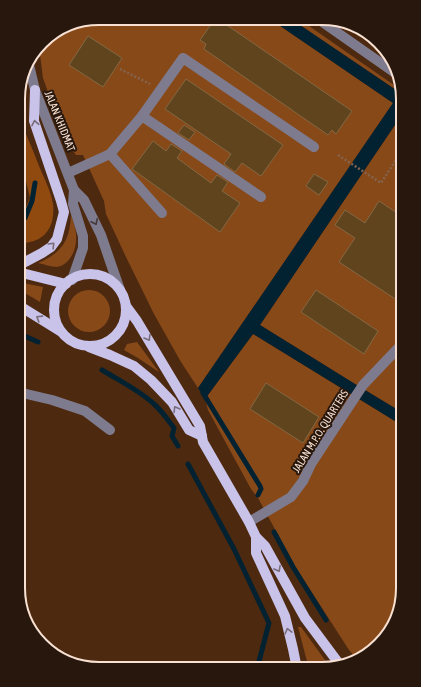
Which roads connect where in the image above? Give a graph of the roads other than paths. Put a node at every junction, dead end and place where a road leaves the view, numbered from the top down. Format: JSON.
{"nodes":[{"id":1,"x":327,"y":26,"type":"edge"},
{"id":2,"x":389,"y":69,"type":"edge"},
{"id":3,"x":31,"y":72,"type":"edge"},
{"id":4,"x":35,"y":90,"type":"junction"},
{"id":5,"x":142,"y":116,"type":"junction"},
{"id":6,"x":314,"y":147,"type":"dead end"},
{"id":7,"x":110,"y":154,"type":"junction"},
{"id":8,"x":68,"y":173,"type":"junction"},
{"id":9,"x":74,"y":190,"type":"junction"},
{"id":10,"x":261,"y":197,"type":"dead end"},
{"id":11,"x":162,"y":213,"type":"dead end"},
{"id":12,"x":25,"y":262,"type":"edge"},
{"id":13,"x":25,"y":273,"type":"edge"},
{"id":14,"x":69,"y":282,"type":"junction"},
{"id":15,"x":120,"y":290,"type":"junction"},
{"id":16,"x":126,"y":306,"type":"junction"},
{"id":17,"x":25,"y":309,"type":"edge"},
{"id":18,"x":60,"y":331,"type":"junction"},
{"id":19,"x":86,"y":346,"type":"junction"},
{"id":20,"x":396,"y":350,"type":"edge"},
{"id":21,"x":25,"y":394,"type":"edge"},
{"id":22,"x":110,"y":430,"type":"dead end"},
{"id":23,"x":202,"y":436,"type":"junction"},
{"id":24,"x":249,"y":522,"type":"junction"},
{"id":25,"x":256,"y":537,"type":"junction"},
{"id":26,"x":337,"y":661,"type":"edge"},
{"id":27,"x":296,"y":662,"type":"edge"}],
"edges":[{"from":1,"to":2,"type":"street"},
{"from":3,"to":4,"type":"street","name":"JALAN KHIDMAT"},
{"from":4,"to":8,"type":"street","name":"JALAN KHIDMAT"},
{"from":12,"to":4,"type":"main road","one_way":true},
{"from":5,"to":6,"type":"street"},
{"from":5,"to":7,"type":"street"},
{"from":5,"to":10,"type":"street"},
{"from":7,"to":8,"type":"street"},
{"from":7,"to":11,"type":"street"},
{"from":8,"to":9,"type":"street","name":"JALAN KHIDMAT"},
{"from":9,"to":14,"type":"street","name":"JALAN KHIDMAT"},
{"from":9,"to":15,"type":"street","name":"JALAN KHIDMAT","one_way":true},
{"from":13,"to":14,"type":"main road"},
{"from":14,"to":15,"type":"main road"},
{"from":14,"to":18,"type":"main road"},
{"from":15,"to":16,"type":"main road"},
{"from":16,"to":19,"type":"main road"},
{"from":16,"to":23,"type":"main road","one_way":true},
{"from":18,"to":17,"type":"main road","one_way":true},
{"from":18,"to":19,"type":"main road"},
{"from":23,"to":19,"type":"main road","one_way":true},
{"from":20,"to":24,"type":"street","name":"JALAN M.P.O. QUARTERS"},
{"from":21,"to":22,"type":"street"},
{"from":23,"to":24,"type":"main road"},
{"from":24,"to":25,"type":"main road"},
{"from":25,"to":26,"type":"main road","one_way":true},
{"from":27,"to":25,"type":"main road","one_way":true}]}
